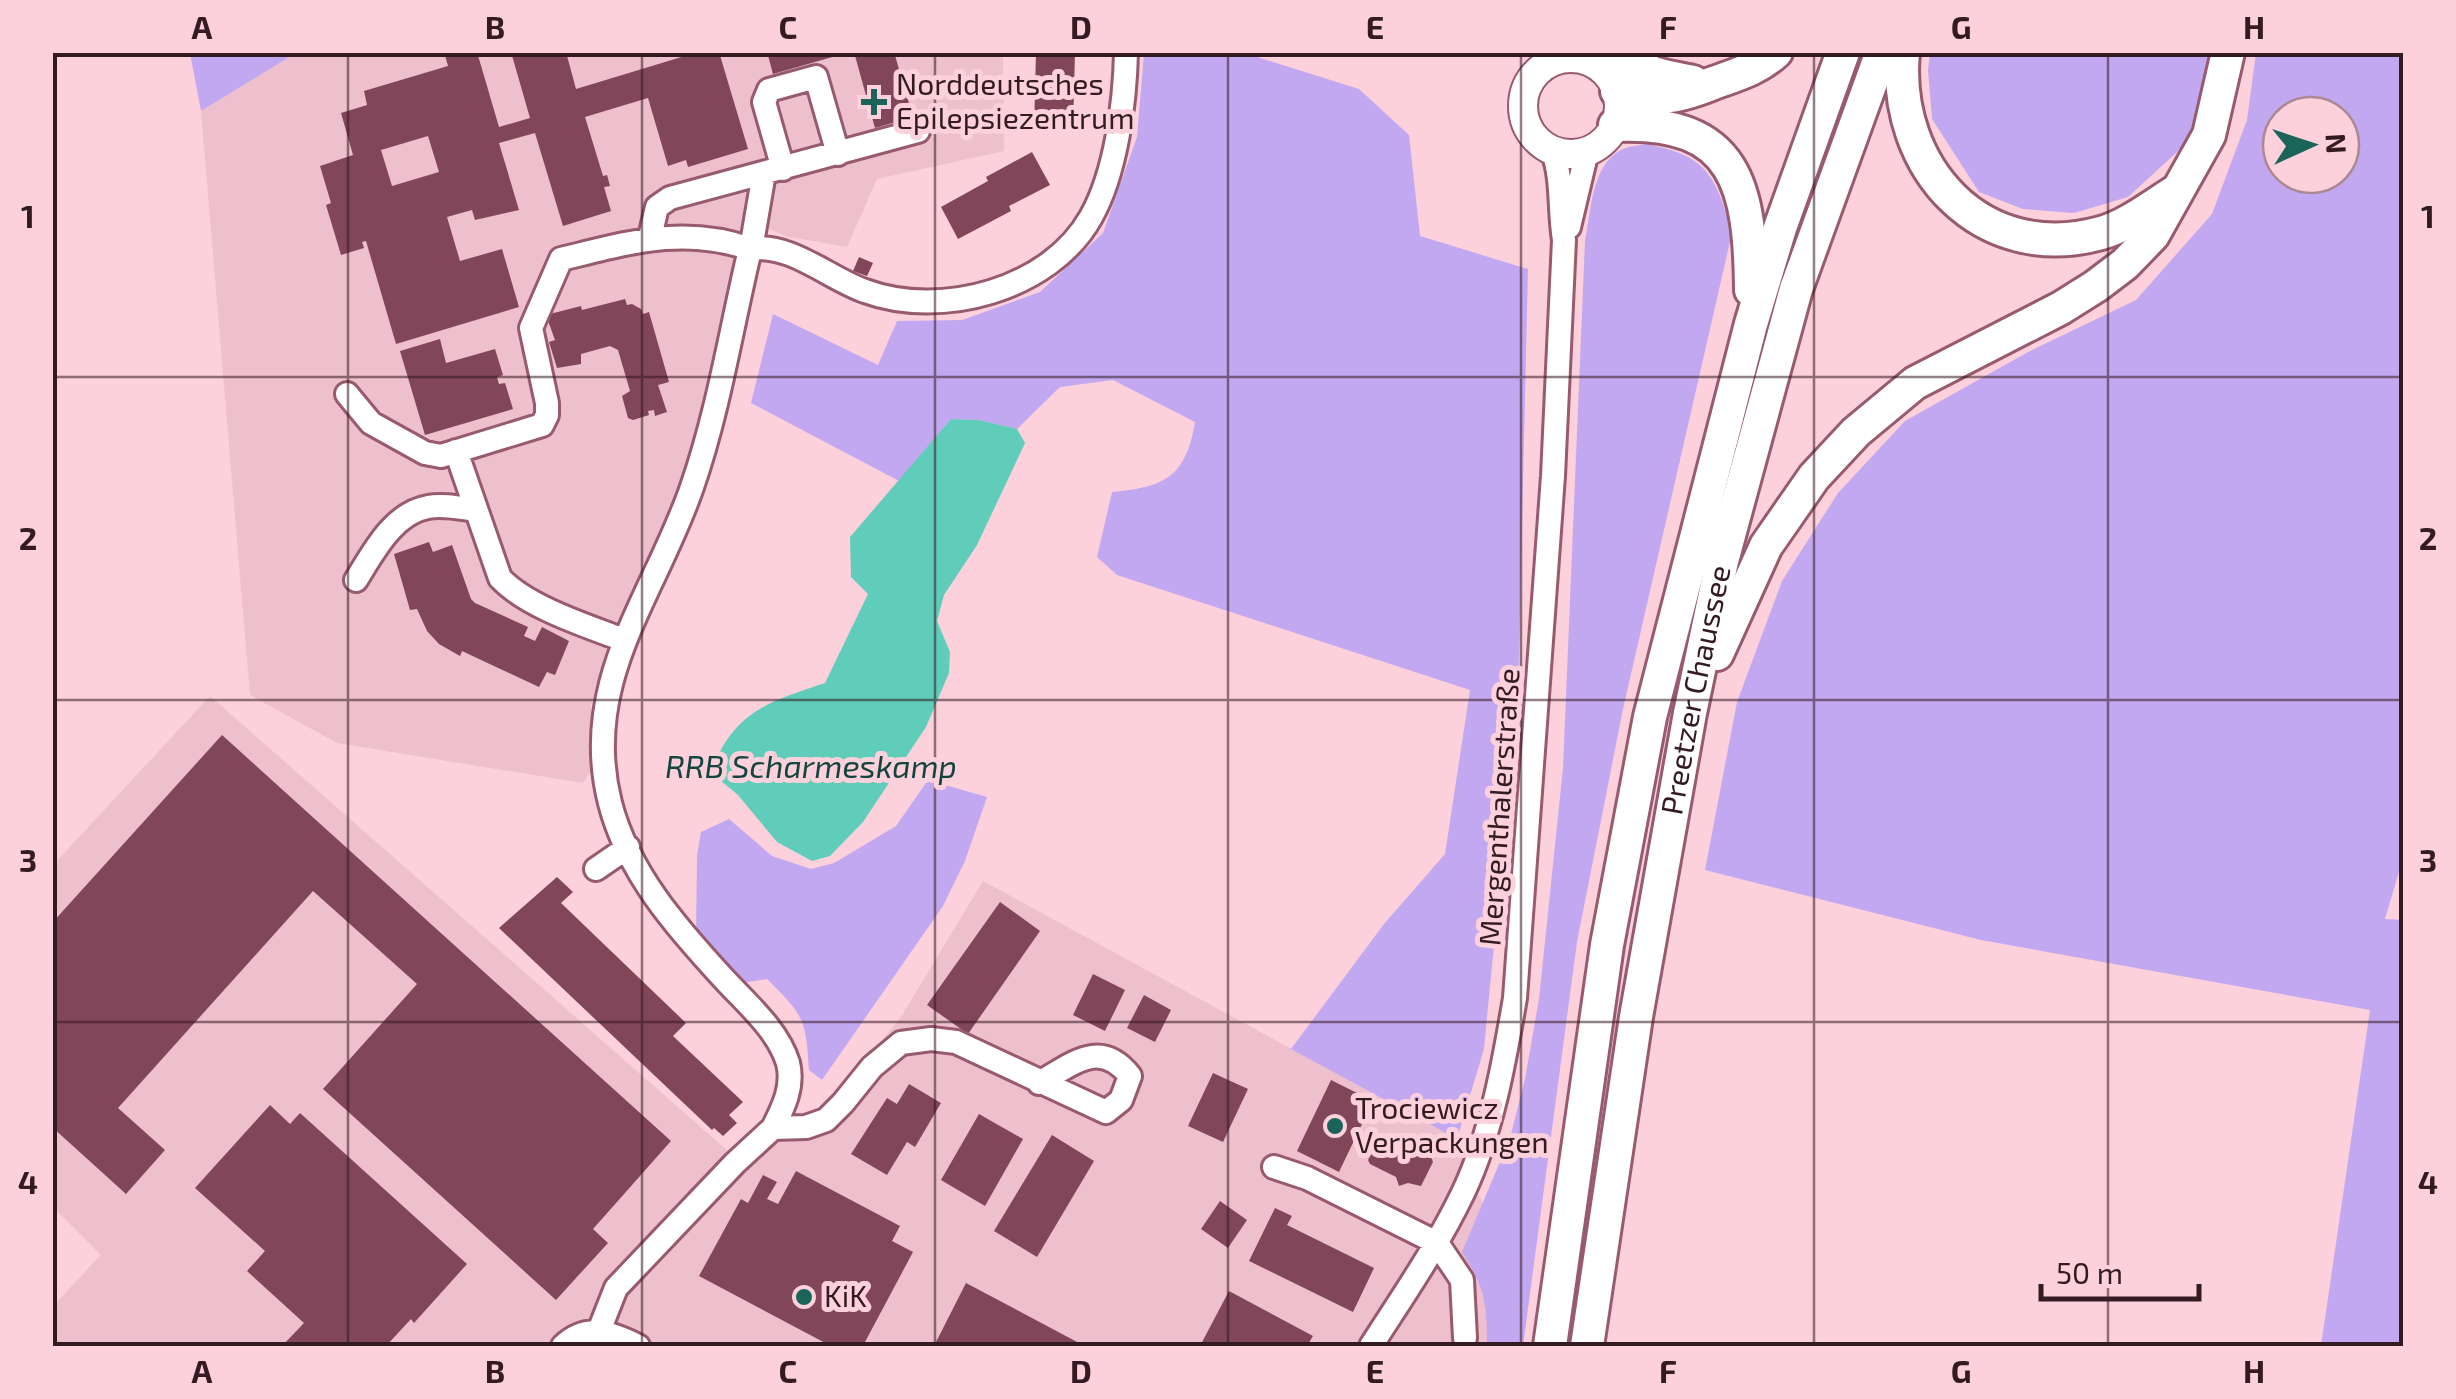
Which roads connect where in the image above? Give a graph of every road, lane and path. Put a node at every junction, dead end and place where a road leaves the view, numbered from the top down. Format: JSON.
{"nodes":[{"id":1,"x":1126,"y":52,"type":"edge"},
{"id":2,"x":1776,"y":52,"type":"edge"},
{"id":3,"x":1843,"y":52,"type":"edge"},
{"id":4,"x":1882,"y":52,"type":"edge"},
{"id":5,"x":1903,"y":52,"type":"edge"},
{"id":6,"x":2228,"y":52,"type":"edge"},
{"id":7,"x":1559,"y":56,"type":"edge"},
{"id":8,"x":1601,"y":56,"type":"edge"},
{"id":9,"x":1707,"y":86,"type":"junction"},
{"id":10,"x":1617,"y":91,"type":"junction"},
{"id":11,"x":1615,"y":126,"type":"junction"},
{"id":12,"x":918,"y":132,"type":"dead end"},
{"id":13,"x":1587,"y":151,"type":"junction"},
{"id":14,"x":1553,"y":152,"type":"junction"},
{"id":15,"x":838,"y":154,"type":"junction"},
{"id":16,"x":773,"y":171,"type":"junction"},
{"id":17,"x":2179,"y":189,"type":"junction"},
{"id":18,"x":650,"y":237,"type":"junction"},
{"id":19,"x":1564,"y":240,"type":"junction"},
{"id":20,"x":751,"y":250,"type":"junction"},
{"id":21,"x":1751,"y":324,"type":"junction"},
{"id":22,"x":346,"y":394,"type":"dead end"},
{"id":23,"x":456,"y":451,"type":"junction"},
{"id":24,"x":476,"y":510,"type":"junction"},
{"id":25,"x":356,"y":580,"type":"dead end"},
{"id":26,"x":624,"y":640,"type":"junction"},
{"id":27,"x":1690,"y":713,"type":"junction"},
{"id":28,"x":628,"y":847,"type":"junction"},
{"id":29,"x":596,"y":869,"type":"dead end"},
{"id":30,"x":1038,"y":1083,"type":"dead end"},
{"id":31,"x":773,"y":1128,"type":"junction"},
{"id":32,"x":1274,"y":1167,"type":"dead end"},
{"id":33,"x":1437,"y":1243,"type":"junction"},
{"id":34,"x":599,"y":1331,"type":"junction"},
{"id":35,"x":1465,"y":1338,"type":"dead end"},
{"id":36,"x":563,"y":1346,"type":"edge"},
{"id":37,"x":638,"y":1346,"type":"edge"},
{"id":38,"x":1371,"y":1346,"type":"edge"},
{"id":39,"x":1550,"y":1346,"type":"edge"},
{"id":40,"x":1588,"y":1346,"type":"edge"}],
"edges":[{"from":1,"to":20,"type":"street"},
{"from":2,"to":9,"type":"highway"},
{"from":3,"to":21,"type":"highway","name":"Preetzer Chaussee"},
{"from":4,"to":27,"type":"highway","name":"Preetzer Chaussee"},
{"from":5,"to":17,"type":"highway"},
{"from":6,"to":17,"type":"highway"},
{"from":7,"to":8,"type":"main road"},
{"from":7,"to":14,"type":"main road"},
{"from":8,"to":9,"type":"highway"},
{"from":8,"to":10,"type":"main road"},
{"from":9,"to":10,"type":"highway"},
{"from":10,"to":11,"type":"main road"},
{"from":11,"to":13,"type":"main road"},
{"from":11,"to":21,"type":"highway"},
{"from":12,"to":15,"type":"street"},
{"from":13,"to":14,"type":"main road"},
{"from":13,"to":19,"type":"street","name":"Mergenthalerstraße"},
{"from":14,"to":19,"type":"street","name":"Mergenthalerstraße"},
{"from":15,"to":16,"type":"street"},
{"from":15,"to":16,"type":"street"},
{"from":16,"to":18,"type":"street"},
{"from":16,"to":20,"type":"street"},
{"from":17,"to":27,"type":"highway"},
{"from":18,"to":20,"type":"street"},
{"from":18,"to":23,"type":"street"},
{"from":19,"to":33,"type":"street","name":"Mergenthalerstraße"},
{"from":20,"to":26,"type":"street"},
{"from":21,"to":39,"type":"highway","name":"Preetzer Chaussee"},
{"from":22,"to":23,"type":"street"},
{"from":23,"to":24,"type":"street"},
{"from":24,"to":25,"type":"street"},
{"from":24,"to":26,"type":"street"},
{"from":26,"to":28,"type":"street"},
{"from":27,"to":40,"type":"highway","name":"Preetzer Chaussee"},
{"from":28,"to":29,"type":"street"},
{"from":28,"to":31,"type":"street"},
{"from":30,"to":31,"type":"street"},
{"from":31,"to":34,"type":"street"},
{"from":32,"to":33,"type":"street"},
{"from":33,"to":35,"type":"street"},
{"from":33,"to":38,"type":"street","name":"Mergenthalerstraße"},
{"from":34,"to":36,"type":"street"},
{"from":34,"to":37,"type":"street"}]}
